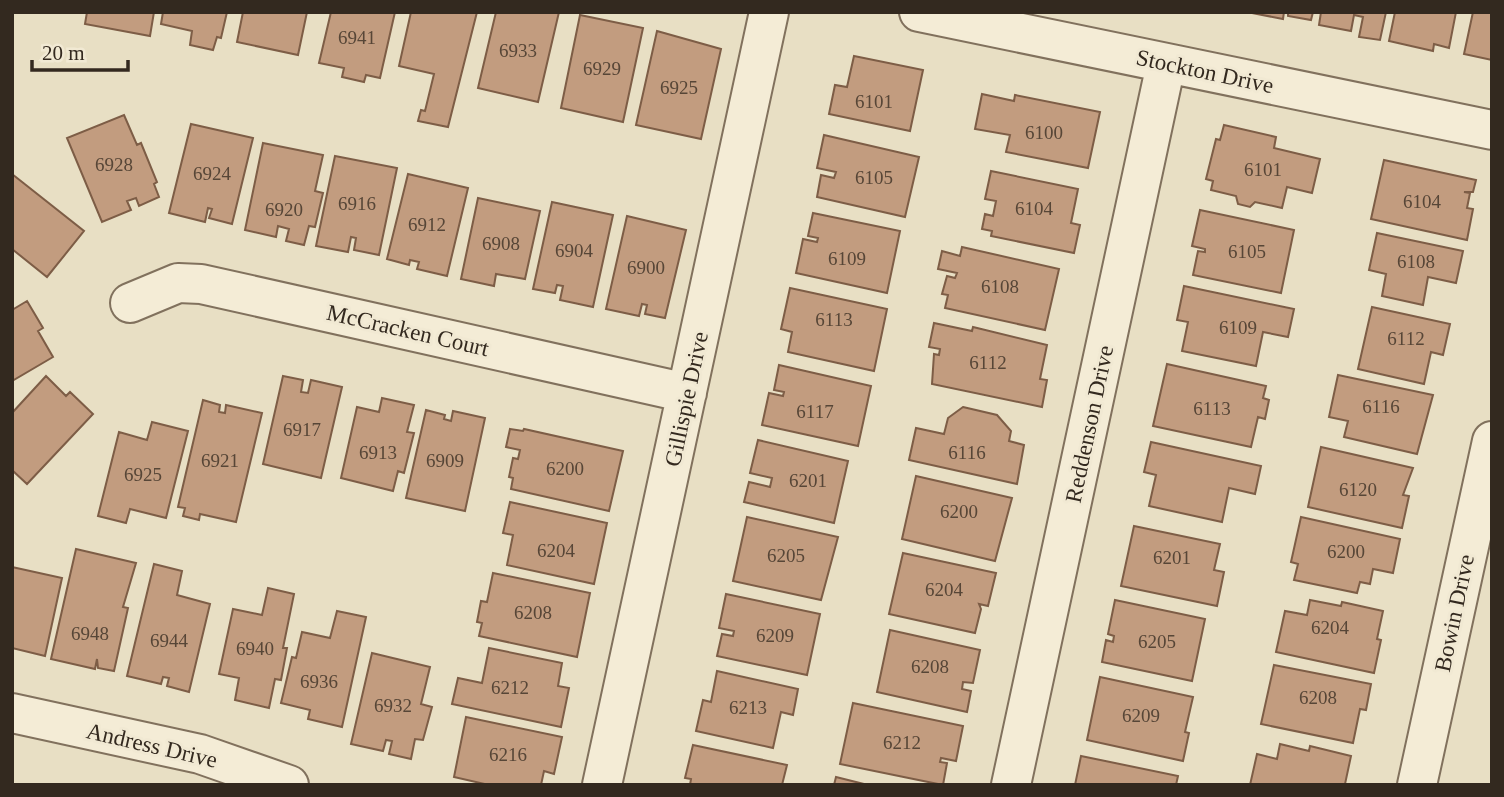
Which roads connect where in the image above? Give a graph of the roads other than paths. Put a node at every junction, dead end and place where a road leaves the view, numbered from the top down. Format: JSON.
{"nodes":[{"id":1,"x":769,"y":12,"type":"edge"},
{"id":2,"x":919,"y":12,"type":"edge"},
{"id":3,"x":1166,"y":64,"type":"junction"},
{"id":4,"x":1492,"y":130,"type":"edge"},
{"id":5,"x":130,"y":303,"type":"dead end"},
{"id":6,"x":687,"y":393,"type":"junction"},
{"id":7,"x":1492,"y":441,"type":"edge"},
{"id":8,"x":12,"y":713,"type":"edge"},
{"id":9,"x":289,"y":785,"type":"edge"},
{"id":10,"x":602,"y":785,"type":"edge"},
{"id":11,"x":1011,"y":785,"type":"edge"},
{"id":12,"x":1417,"y":785,"type":"edge"}],
"edges":[{"from":1,"to":6,"type":"street","name":"Gillispie Drive"},
{"from":2,"to":3,"type":"street","name":"Stockton Drive"},
{"from":3,"to":4,"type":"street","name":"Stockton Drive"},
{"from":3,"to":11,"type":"street","name":"Reddenson Drive"},
{"from":5,"to":6,"type":"street","name":"McCracken Court"},
{"from":6,"to":10,"type":"street","name":"Gillispie Drive"},
{"from":7,"to":12,"type":"street","name":"Bowin Drive"},
{"from":8,"to":9,"type":"street","name":"Andress Drive"}]}
